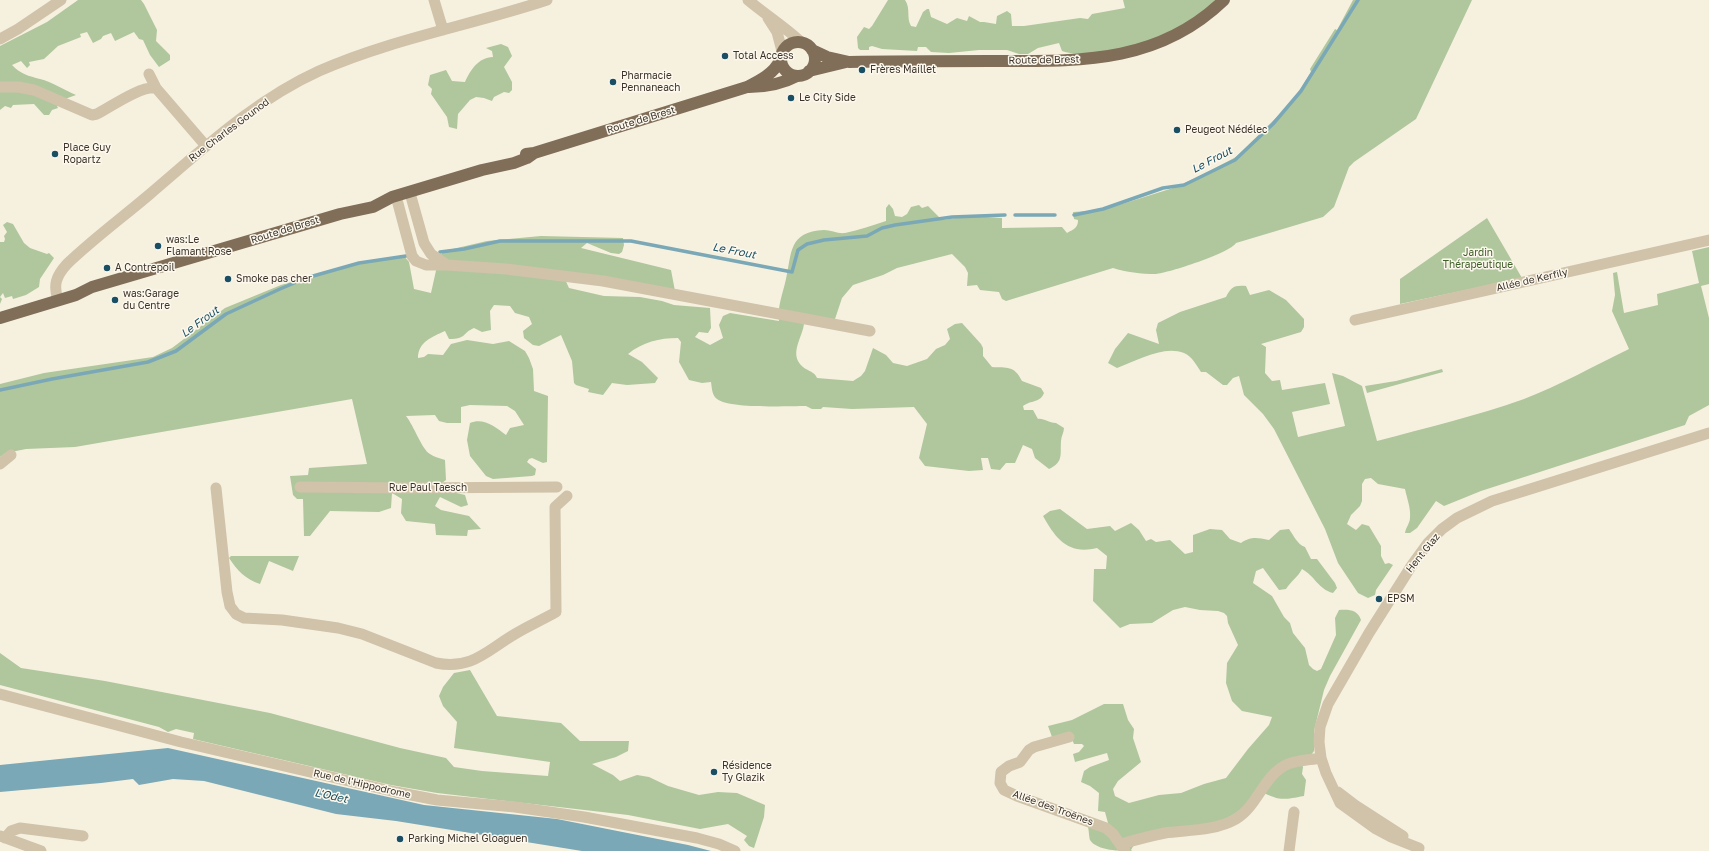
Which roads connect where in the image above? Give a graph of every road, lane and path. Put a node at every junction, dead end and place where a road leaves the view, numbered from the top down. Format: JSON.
{"nodes":[{"id":1,"x":61,"y":0,"type":"edge"},
{"id":2,"x":434,"y":0,"type":"edge"},
{"id":3,"x":547,"y":0,"type":"edge"},
{"id":4,"x":748,"y":0,"type":"edge"},
{"id":5,"x":1224,"y":0,"type":"edge"},
{"id":6,"x":767,"y":16,"type":"junction"},
{"id":7,"x":443,"y":30,"type":"junction"},
{"id":8,"x":0,"y":38,"type":"edge"},
{"id":9,"x":802,"y":42,"type":"junction"},
{"id":10,"x":812,"y":50,"type":"junction"},
{"id":11,"x":782,"y":56,"type":"junction"},
{"id":12,"x":849,"y":62,"type":"junction"},
{"id":13,"x":809,"y":71,"type":"junction"},
{"id":14,"x":149,"y":74,"type":"dead end"},
{"id":15,"x":797,"y":76,"type":"junction"},
{"id":16,"x":0,"y":87,"type":"edge"},
{"id":17,"x":747,"y":87,"type":"junction"},
{"id":18,"x":156,"y":88,"type":"junction"},
{"id":19,"x":206,"y":146,"type":"junction"},
{"id":20,"x":410,"y":192,"type":"junction"},
{"id":21,"x":394,"y":197,"type":"junction"},
{"id":22,"x":1709,"y":240,"type":"edge"},
{"id":23,"x":447,"y":265,"type":"junction"},
{"id":24,"x":57,"y":297,"type":"junction"},
{"id":25,"x":0,"y":309,"type":"edge"},
{"id":26,"x":0,"y":318,"type":"edge"},
{"id":27,"x":1355,"y":320,"type":"dead end"},
{"id":28,"x":870,"y":331,"type":"dead end"},
{"id":29,"x":1709,"y":434,"type":"edge"},
{"id":30,"x":11,"y":455,"type":"dead end"},
{"id":31,"x":0,"y":464,"type":"edge"},
{"id":32,"x":300,"y":487,"type":"dead end"},
{"id":33,"x":557,"y":487,"type":"dead end"},
{"id":34,"x":216,"y":488,"type":"dead end"},
{"id":35,"x":567,"y":496,"type":"dead end"},
{"id":36,"x":0,"y":694,"type":"edge"},
{"id":37,"x":1069,"y":737,"type":"dead end"},
{"id":38,"x":1321,"y":758,"type":"junction"},
{"id":39,"x":1294,"y":812,"type":"dead end"},
{"id":40,"x":83,"y":836,"type":"dead end"},
{"id":41,"x":3,"y":837,"type":"edge"},
{"id":42,"x":1123,"y":847,"type":"edge"},
{"id":43,"x":732,"y":850,"type":"edge"},
{"id":44,"x":1422,"y":850,"type":"edge"},
{"id":45,"x":41,"y":851,"type":"edge"},
{"id":46,"x":1289,"y":851,"type":"edge"}],
"edges":[{"from":1,"to":8,"type":"street"},
{"from":2,"to":7,"type":"street"},
{"from":3,"to":7,"type":"street","name":"Rue Charles Gounod"},
{"from":4,"to":6,"type":"street"},
{"from":5,"to":12,"type":"main road","name":"Route de Brest"},
{"from":6,"to":9,"type":"street"},
{"from":6,"to":11,"type":"street"},
{"from":7,"to":19,"type":"street","name":"Rue Charles Gounod"},
{"from":9,"to":10,"type":"main road"},
{"from":9,"to":11,"type":"main road"},
{"from":10,"to":12,"type":"main road","name":"Route de Brest"},
{"from":10,"to":13,"type":"main road"},
{"from":11,"to":15,"type":"main road"},
{"from":11,"to":17,"type":"main road","name":"Route de Brest"},
{"from":12,"to":13,"type":"main road","name":"Route de Brest"},
{"from":13,"to":15,"type":"main road"},
{"from":14,"to":18,"type":"street"},
{"from":15,"to":17,"type":"main road","name":"Route de Brest"},
{"from":16,"to":18,"type":"street"},
{"from":17,"to":20,"type":"main road","name":"Route de Brest"},
{"from":18,"to":19,"type":"street"},
{"from":19,"to":24,"type":"street","name":"Rue Charles Gounod"},
{"from":20,"to":21,"type":"main road","name":"Route de Brest"},
{"from":20,"to":23,"type":"street"},
{"from":21,"to":23,"type":"street"},
{"from":21,"to":24,"type":"main road","name":"Route de Brest"},
{"from":22,"to":27,"type":"street","name":"Allée de Kerfily"},
{"from":23,"to":28,"type":"street"},
{"from":24,"to":25,"type":"main road","name":"Route de Brest"},
{"from":24,"to":26,"type":"main road","name":"Route de Brest"},
{"from":29,"to":38,"type":"street","name":"Hent Glaz"},
{"from":30,"to":31,"type":"street"},
{"from":32,"to":33,"type":"street","name":"Rue Paul Taesch"},
{"from":34,"to":35,"type":"street"},
{"from":36,"to":43,"type":"street","name":"Rue de l'Hippodrome"},
{"from":37,"to":42,"type":"street","name":"Allée des Troënes"},
{"from":38,"to":42,"type":"street","name":"Allée des Troënes"},
{"from":38,"to":44,"type":"street","name":"Hent Glaz"},
{"from":39,"to":46,"type":"street"},
{"from":40,"to":41,"type":"street"},
{"from":41,"to":45,"type":"street"}]}
